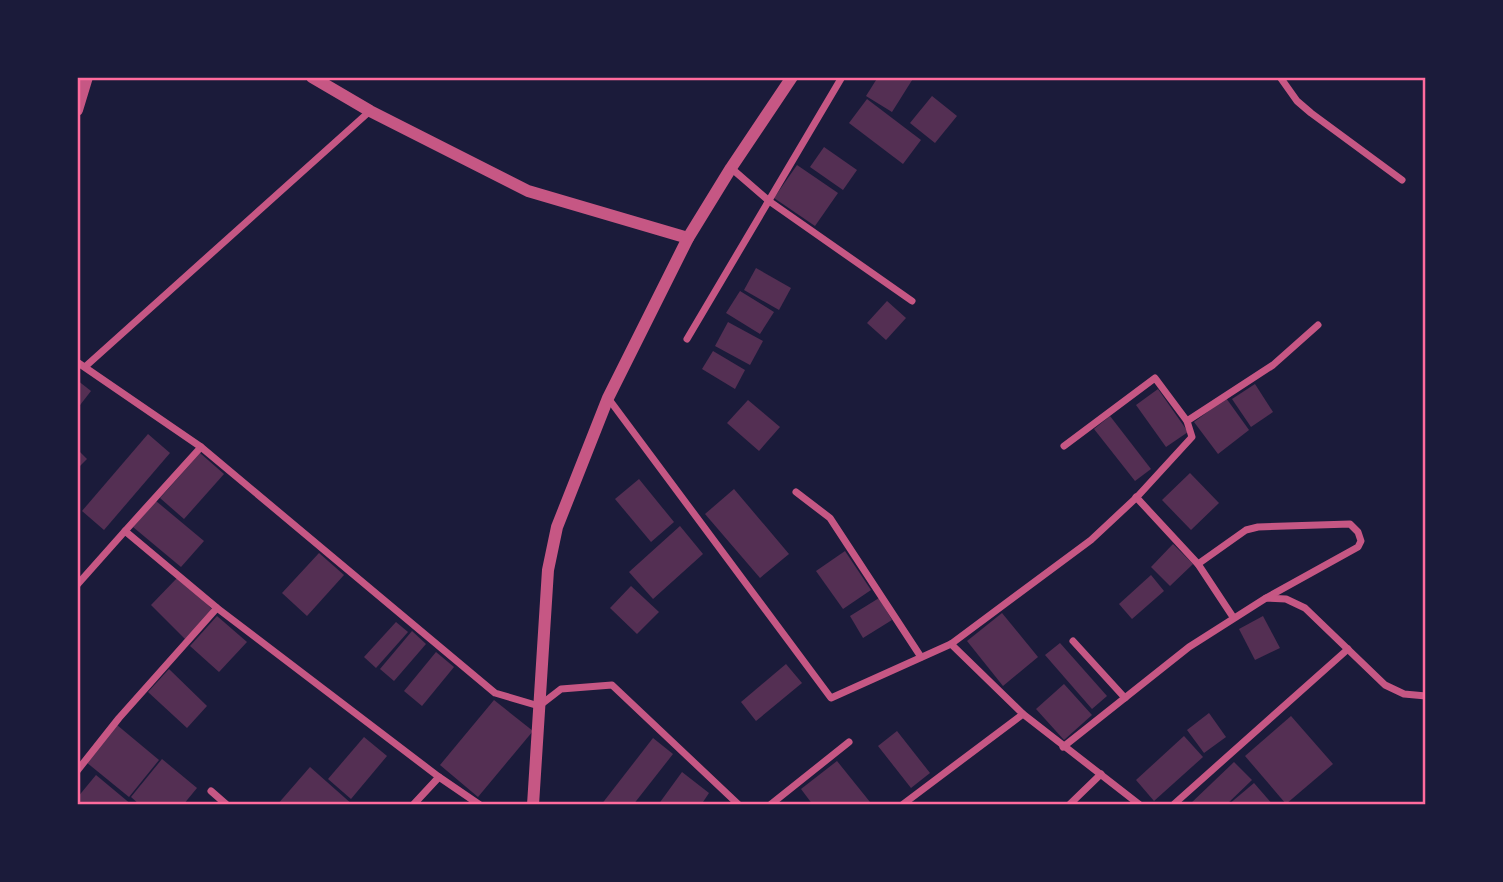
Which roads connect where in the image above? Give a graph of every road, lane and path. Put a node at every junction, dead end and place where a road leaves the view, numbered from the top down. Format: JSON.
{"nodes":[{"id":1,"x":87,"y":77,"type":"edge"},
{"id":2,"x":312,"y":77,"type":"edge"},
{"id":3,"x":792,"y":77,"type":"edge"},
{"id":4,"x":842,"y":77,"type":"edge"},
{"id":5,"x":1280,"y":77,"type":"edge"},
{"id":6,"x":77,"y":110,"type":"edge"},
{"id":7,"x":370,"y":111,"type":"junction"},
{"id":8,"x":731,"y":168,"type":"junction"},
{"id":9,"x":1402,"y":180,"type":"dead end"},
{"id":10,"x":769,"y":201,"type":"junction"},
{"id":11,"x":688,"y":238,"type":"junction"},
{"id":12,"x":912,"y":301,"type":"dead end"},
{"id":13,"x":1318,"y":325,"type":"dead end"},
{"id":14,"x":687,"y":339,"type":"dead end"},
{"id":15,"x":77,"y":362,"type":"edge"},
{"id":16,"x":86,"y":366,"type":"junction"},
{"id":17,"x":608,"y":398,"type":"junction"},
{"id":18,"x":1187,"y":421,"type":"junction"},
{"id":19,"x":1064,"y":446,"type":"dead end"},
{"id":20,"x":201,"y":447,"type":"junction"},
{"id":21,"x":796,"y":492,"type":"dead end"},
{"id":22,"x":1136,"y":498,"type":"junction"},
{"id":23,"x":125,"y":531,"type":"junction"},
{"id":24,"x":1198,"y":564,"type":"junction"},
{"id":25,"x":77,"y":585,"type":"edge"},
{"id":26,"x":1266,"y":598,"type":"junction"},
{"id":27,"x":217,"y":608,"type":"junction"},
{"id":28,"x":1233,"y":617,"type":"junction"},
{"id":29,"x":1073,"y":641,"type":"dead end"},
{"id":30,"x":951,"y":644,"type":"junction"},
{"id":31,"x":1348,"y":649,"type":"junction"},
{"id":32,"x":921,"y":657,"type":"junction"},
{"id":33,"x":1426,"y":696,"type":"edge"},
{"id":34,"x":1125,"y":698,"type":"junction"},
{"id":35,"x":539,"y":706,"type":"junction"},
{"id":36,"x":1023,"y":714,"type":"junction"},
{"id":37,"x":849,"y":742,"type":"dead end"},
{"id":38,"x":1063,"y":747,"type":"junction"},
{"id":39,"x":77,"y":771,"type":"edge"},
{"id":40,"x":1101,"y":774,"type":"junction"},
{"id":41,"x":439,"y":778,"type":"junction"},
{"id":42,"x":211,"y":791,"type":"dead end"},
{"id":43,"x":227,"y":805,"type":"edge"},
{"id":44,"x":413,"y":805,"type":"edge"},
{"id":45,"x":480,"y":805,"type":"edge"},
{"id":46,"x":533,"y":805,"type":"edge"},
{"id":47,"x":739,"y":805,"type":"edge"},
{"id":48,"x":769,"y":805,"type":"edge"},
{"id":49,"x":902,"y":805,"type":"edge"},
{"id":50,"x":1069,"y":805,"type":"edge"},
{"id":51,"x":1140,"y":805,"type":"edge"},
{"id":52,"x":1172,"y":805,"type":"edge"}],
"edges":[{"from":1,"to":6,"type":"street"},
{"from":2,"to":7,"type":"street"},
{"from":3,"to":8,"type":"street"},
{"from":4,"to":10,"type":"street"},
{"from":5,"to":9,"type":"street"},
{"from":7,"to":11,"type":"street"},
{"from":7,"to":16,"type":"street"},
{"from":8,"to":10,"type":"street"},
{"from":8,"to":11,"type":"street"},
{"from":10,"to":12,"type":"street"},
{"from":10,"to":14,"type":"street"},
{"from":11,"to":17,"type":"street"},
{"from":13,"to":18,"type":"street"},
{"from":15,"to":16,"type":"street"},
{"from":16,"to":20,"type":"street"},
{"from":17,"to":32,"type":"street"},
{"from":17,"to":35,"type":"street"},
{"from":18,"to":19,"type":"street"},
{"from":18,"to":22,"type":"street"},
{"from":20,"to":23,"type":"street"},
{"from":20,"to":35,"type":"street"},
{"from":21,"to":32,"type":"street"},
{"from":22,"to":24,"type":"street"},
{"from":22,"to":30,"type":"street"},
{"from":23,"to":25,"type":"street"},
{"from":23,"to":27,"type":"street"},
{"from":24,"to":26,"type":"street"},
{"from":24,"to":28,"type":"street"},
{"from":26,"to":28,"type":"street"},
{"from":26,"to":31,"type":"street"},
{"from":27,"to":39,"type":"street"},
{"from":27,"to":41,"type":"street"},
{"from":28,"to":34,"type":"street"},
{"from":29,"to":34,"type":"street"},
{"from":30,"to":32,"type":"street"},
{"from":30,"to":36,"type":"street"},
{"from":31,"to":33,"type":"street"},
{"from":31,"to":52,"type":"street"},
{"from":34,"to":38,"type":"street"},
{"from":35,"to":46,"type":"street"},
{"from":35,"to":47,"type":"street"},
{"from":36,"to":38,"type":"street"},
{"from":36,"to":49,"type":"street"},
{"from":37,"to":48,"type":"street"},
{"from":38,"to":40,"type":"street"},
{"from":40,"to":50,"type":"street"},
{"from":40,"to":51,"type":"street"},
{"from":41,"to":44,"type":"street"},
{"from":41,"to":45,"type":"street"},
{"from":42,"to":43,"type":"street"}]}
